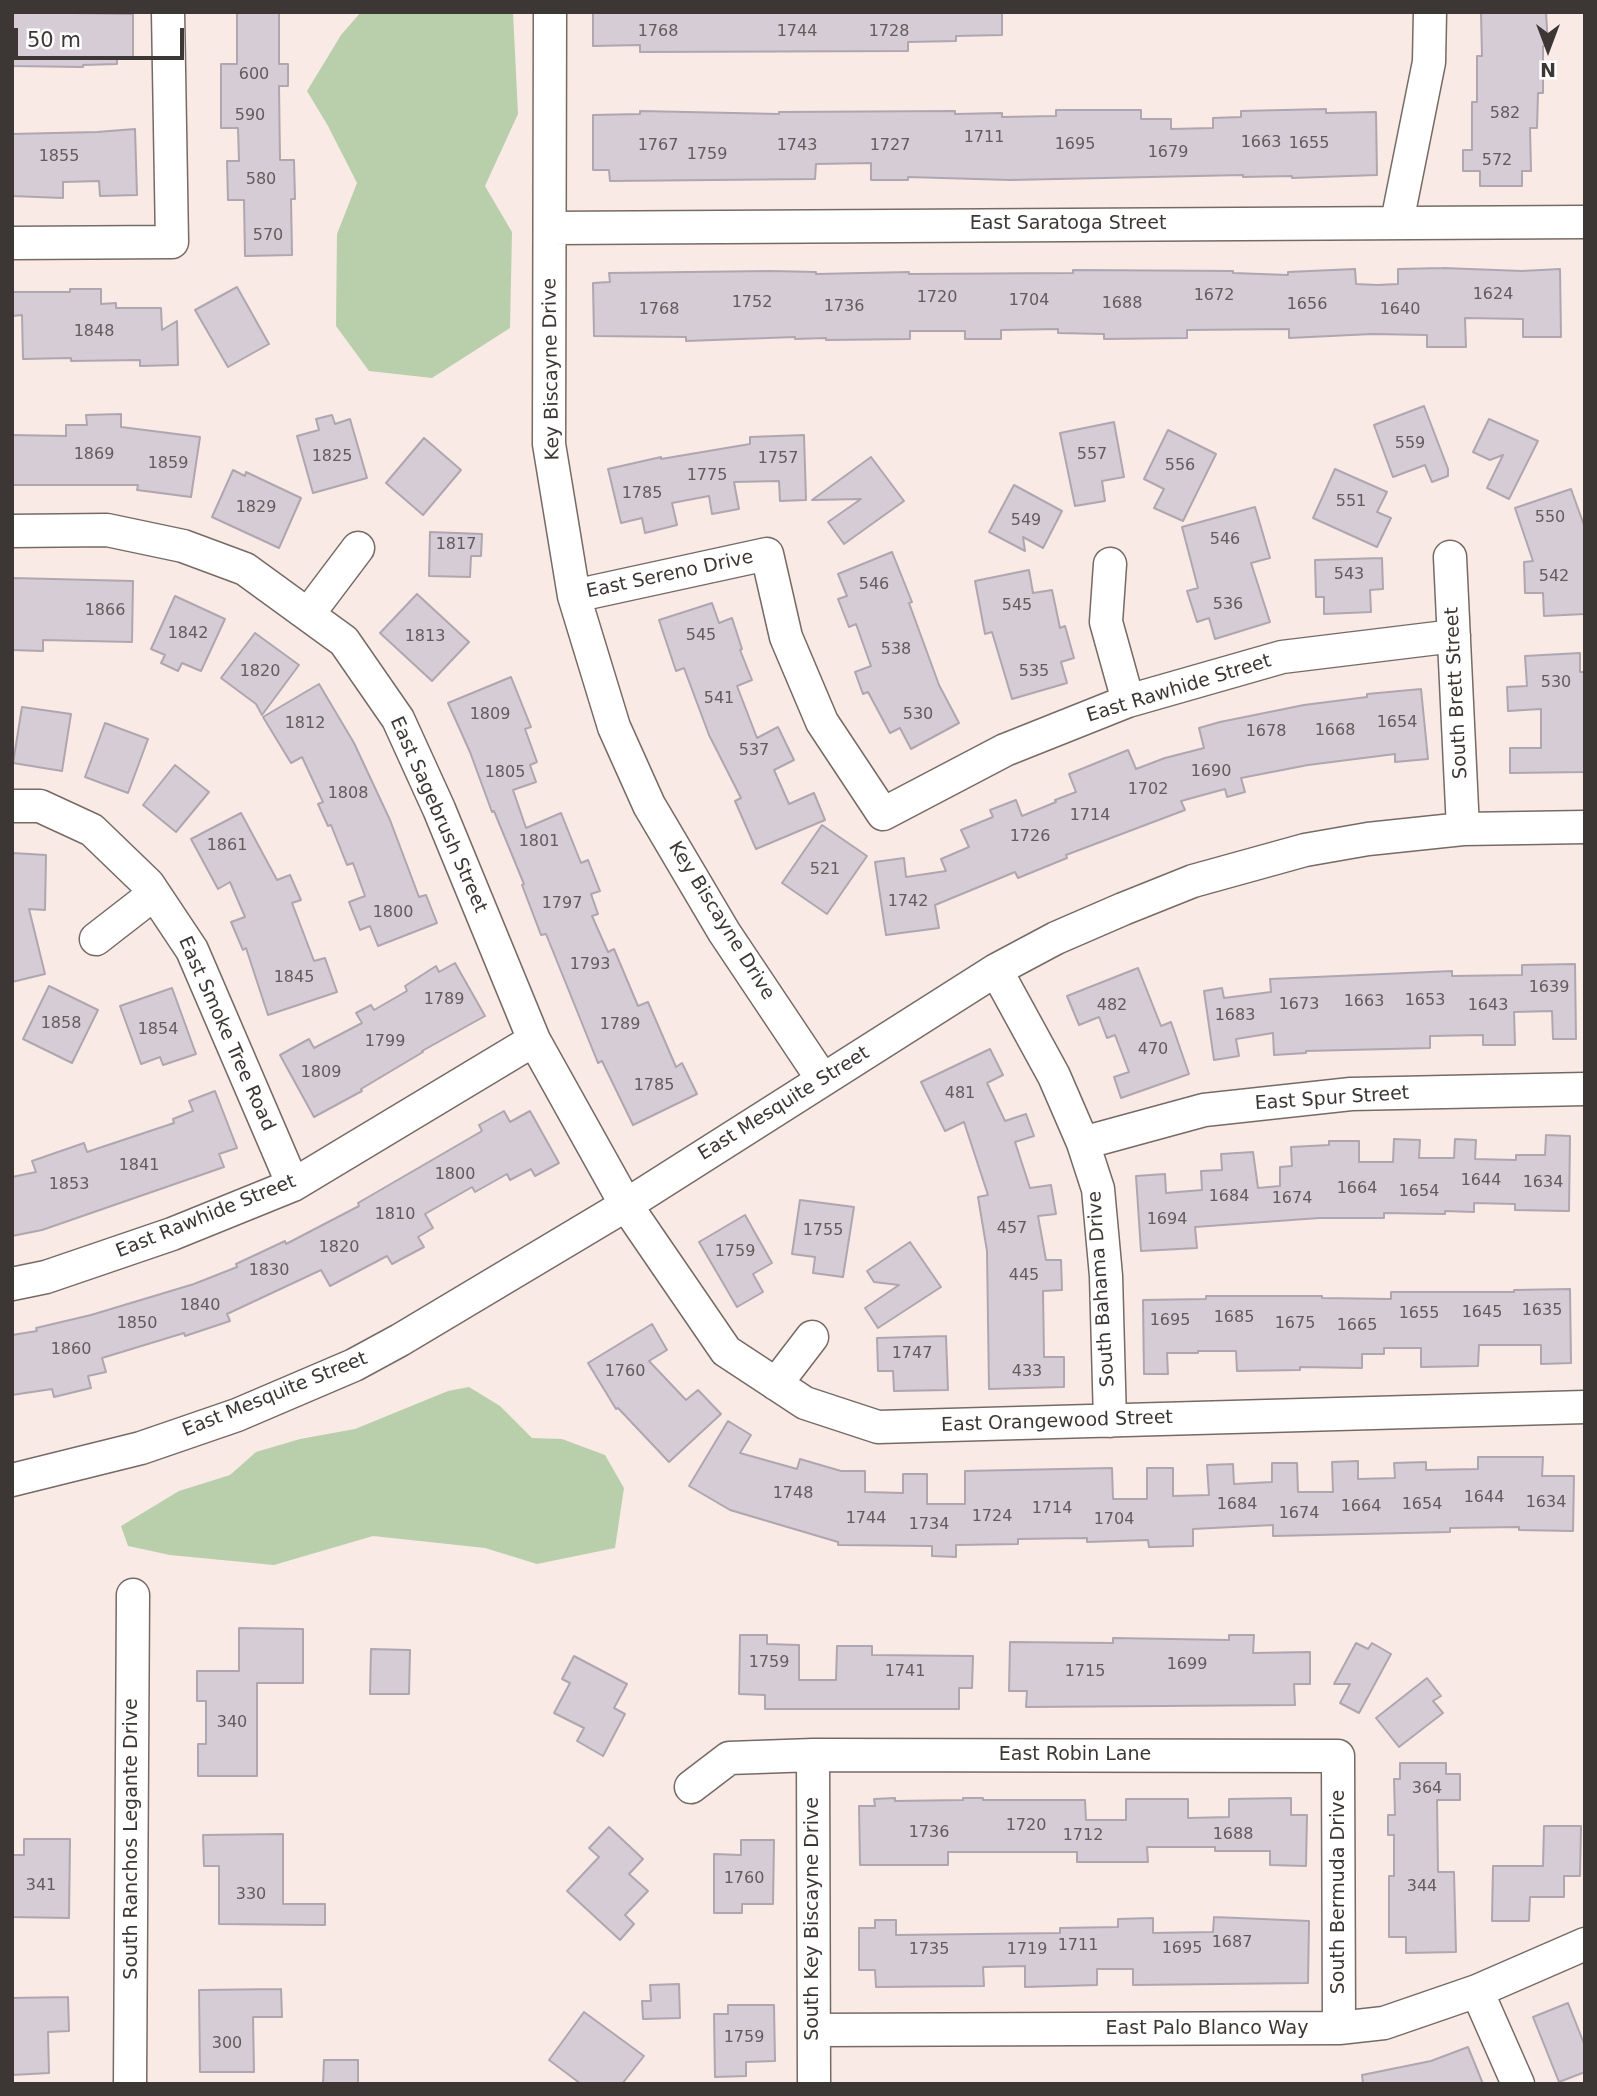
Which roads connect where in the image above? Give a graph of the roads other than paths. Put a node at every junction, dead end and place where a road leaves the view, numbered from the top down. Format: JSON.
{"nodes":[{"id":1,"x":169,"y":12,"type":"edge"},
{"id":2,"x":550,"y":12,"type":"edge"},
{"id":3,"x":1430,"y":12,"type":"edge"},
{"id":4,"x":1397,"y":222,"type":"junction"},
{"id":5,"x":1585,"y":222,"type":"edge"},
{"id":6,"x":551,"y":228,"type":"junction"},
{"id":7,"x":12,"y":243,"type":"edge"},
{"id":8,"x":12,"y":531,"type":"edge"},
{"id":9,"x":358,"y":548,"type":"dead end"},
{"id":10,"x":1450,"y":557,"type":"dead end"},
{"id":11,"x":1110,"y":564,"type":"dead end"},
{"id":12,"x":574,"y":596,"type":"junction"},
{"id":13,"x":309,"y":613,"type":"junction"},
{"id":14,"x":1454,"y":636,"type":"junction"},
{"id":15,"x":1128,"y":701,"type":"junction"},
{"id":16,"x":12,"y":806,"type":"edge"},
{"id":17,"x":883,"y":814,"type":"joint"},
{"id":18,"x":1585,"y":827,"type":"edge"},
{"id":19,"x":1463,"y":829,"type":"junction"},
{"id":20,"x":154,"y":894,"type":"junction"},
{"id":21,"x":96,"y":939,"type":"dead end"},
{"id":22,"x":996,"y":970,"type":"junction"},
{"id":23,"x":534,"y":1040,"type":"junction"},
{"id":24,"x":823,"y":1080,"type":"junction"},
{"id":25,"x":1585,"y":1089,"type":"edge"},
{"id":26,"x":1083,"y":1143,"type":"junction"},
{"id":27,"x":293,"y":1185,"type":"junction"},
{"id":28,"x":626,"y":1205,"type":"junction"},
{"id":29,"x":12,"y":1284,"type":"edge"},
{"id":30,"x":812,"y":1337,"type":"dead end"},
{"id":31,"x":775,"y":1384,"type":"junction"},
{"id":32,"x":1585,"y":1407,"type":"edge"},
{"id":33,"x":1110,"y":1421,"type":"junction"},
{"id":34,"x":12,"y":1480,"type":"edge"},
{"id":35,"x":133,"y":1595,"type":"dead end"},
{"id":36,"x":813,"y":1755,"type":"junction"},
{"id":37,"x":1338,"y":1756,"type":"joint"},
{"id":38,"x":691,"y":1787,"type":"dead end"},
{"id":39,"x":1585,"y":1944,"type":"edge"},
{"id":40,"x":1477,"y":1991,"type":"junction"},
{"id":41,"x":1339,"y":2028,"type":"junction"},
{"id":42,"x":814,"y":2030,"type":"junction"},
{"id":43,"x":130,"y":2084,"type":"edge"},
{"id":44,"x":814,"y":2084,"type":"edge"},
{"id":45,"x":1518,"y":2084,"type":"edge"}],
"edges":[{"from":1,"to":7,"type":"street"},
{"from":2,"to":6,"type":"street","name":"Key Biscayne Drive"},
{"from":3,"to":4,"type":"street"},
{"from":4,"to":5,"type":"street","name":"East Saratoga Street"},
{"from":4,"to":6,"type":"street","name":"East Saratoga Street"},
{"from":6,"to":12,"type":"street","name":"Key Biscayne Drive"},
{"from":8,"to":13,"type":"street","name":"East Sagebrush Street"},
{"from":9,"to":13,"type":"street"},
{"from":10,"to":14,"type":"street","name":"South Brett Street"},
{"from":11,"to":15,"type":"street"},
{"from":12,"to":17,"type":"street","name":"East Sereno Drive"},
{"from":12,"to":24,"type":"street","name":"Key Biscayne Drive"},
{"from":13,"to":23,"type":"street","name":"East Sagebrush Street"},
{"from":14,"to":15,"type":"street","name":"East Rawhide Street"},
{"from":14,"to":19,"type":"street","name":"South Brett Street"},
{"from":15,"to":17,"type":"street","name":"East Rawhide Street"},
{"from":16,"to":20,"type":"street","name":"East Smoke Tree Road"},
{"from":18,"to":19,"type":"street","name":"East Mesquite Street"},
{"from":19,"to":22,"type":"street","name":"East Mesquite Street"},
{"from":20,"to":21,"type":"street"},
{"from":20,"to":27,"type":"street","name":"East Smoke Tree Road"},
{"from":22,"to":24,"type":"street","name":"East Mesquite Street"},
{"from":22,"to":26,"type":"street","name":"South Bahama Drive"},
{"from":23,"to":27,"type":"street","name":"East Rawhide Street"},
{"from":23,"to":28,"type":"street","name":"East Sagebrush Street"},
{"from":24,"to":28,"type":"street","name":"East Mesquite Street"},
{"from":25,"to":26,"type":"street","name":"East Spur Street"},
{"from":26,"to":33,"type":"street","name":"South Bahama Drive"},
{"from":27,"to":29,"type":"street","name":"East Rawhide Street"},
{"from":28,"to":31,"type":"street","name":"East Orangewood Street"},
{"from":28,"to":34,"type":"street","name":"East Mesquite Street"},
{"from":30,"to":31,"type":"street"},
{"from":31,"to":33,"type":"street","name":"East Orangewood Street"},
{"from":32,"to":33,"type":"street","name":"East Orangewood Street"},
{"from":35,"to":43,"type":"street","name":"South Ranchos Legante Drive"},
{"from":36,"to":37,"type":"street","name":"East Robin Lane"},
{"from":36,"to":38,"type":"street","name":"East Robin Lane"},
{"from":36,"to":42,"type":"street","name":"South Key Biscayne Drive"},
{"from":37,"to":41,"type":"street","name":"South Bermuda Drive"},
{"from":39,"to":40,"type":"street","name":"East Palo Blanco Way"},
{"from":40,"to":41,"type":"street","name":"East Palo Blanco Way"},
{"from":40,"to":45,"type":"street"},
{"from":41,"to":42,"type":"street","name":"East Palo Blanco Way"},
{"from":42,"to":44,"type":"street","name":"South Key Biscayne Drive"}]}
